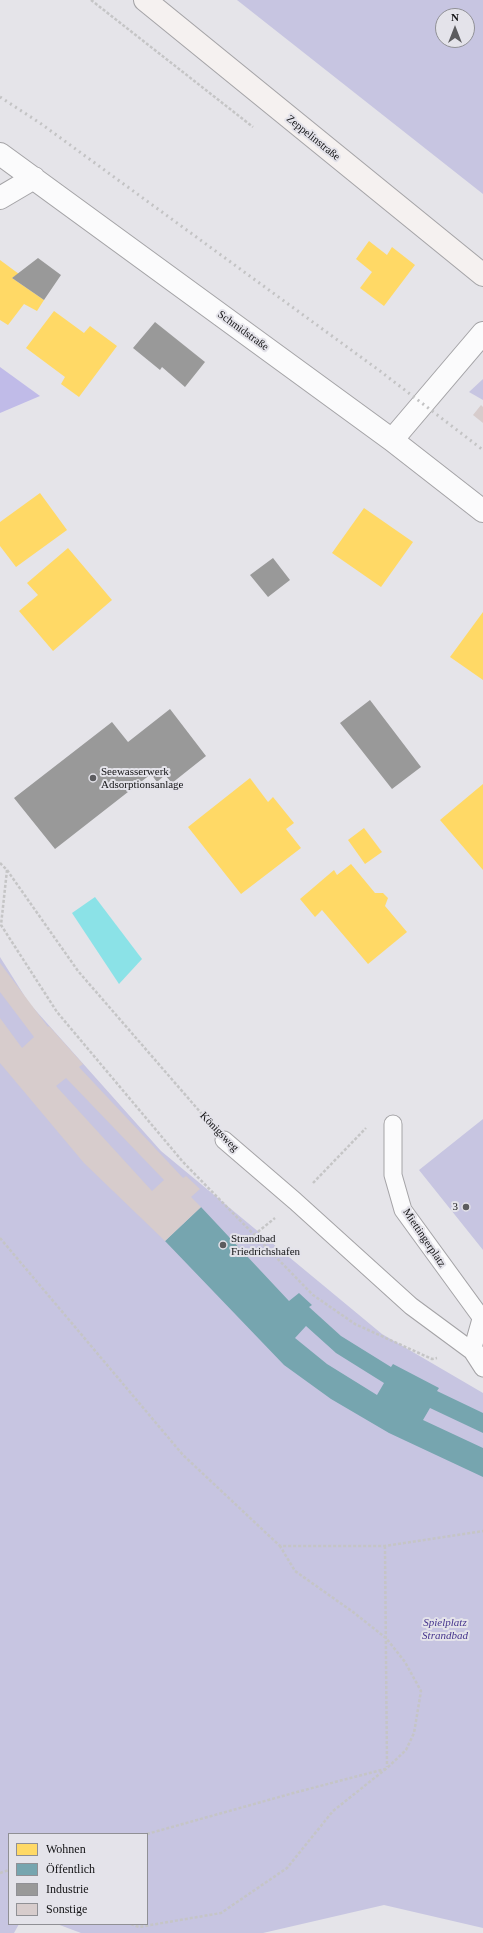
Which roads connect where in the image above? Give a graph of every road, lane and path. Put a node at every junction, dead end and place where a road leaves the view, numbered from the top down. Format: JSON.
{"nodes":[{"id":1,"x":145,"y":0,"type":"edge"},
{"id":2,"x":0,"y":154,"type":"edge"},
{"id":3,"x":34,"y":178,"type":"junction"},
{"id":4,"x":0,"y":198,"type":"edge"},
{"id":5,"x":483,"y":275,"type":"edge"},
{"id":6,"x":483,"y":333,"type":"edge"},
{"id":7,"x":392,"y":440,"type":"junction"},
{"id":8,"x":483,"y":511,"type":"edge"},
{"id":9,"x":0,"y":863,"type":"edge"},
{"id":10,"x":7,"y":870,"type":"junction"},
{"id":11,"x":393,"y":1124,"type":"dead end"},
{"id":12,"x":369,"y":1126,"type":"dead end"},
{"id":13,"x":224,"y":1140,"type":"joint"},
{"id":14,"x":332,"y":1164,"type":"dead end"},
{"id":15,"x":0,"y":1238,"type":"edge"},
{"id":16,"x":482,"y":1320,"type":"edge"},
{"id":17,"x":472,"y":1350,"type":"edge"},
{"id":18,"x":483,"y":1368,"type":"edge"},
{"id":19,"x":483,"y":1531,"type":"edge"},
{"id":20,"x":280,"y":1546,"type":"junction"},
{"id":21,"x":385,"y":1546,"type":"junction"},
{"id":22,"x":386,"y":1638,"type":"junction"},
{"id":23,"x":387,"y":1768,"type":"junction"},
{"id":24,"x":148,"y":1834,"type":"edge"},
{"id":25,"x":134,"y":1925,"type":"edge"}],
"edges":[{"from":1,"to":5,"type":"main road","name":"Zeppelinstraße"},
{"from":2,"to":3,"type":"street","name":"Schmidstraße"},
{"from":3,"to":4,"type":"street"},
{"from":3,"to":7,"type":"street","name":"Schmidstraße"},
{"from":6,"to":7,"type":"street"},
{"from":7,"to":8,"type":"street","name":"Schmidstraße"},
{"from":9,"to":10,"type":"path","name":"Königsweg"},
{"from":10,"to":13,"type":"path","name":"Königsweg"},
{"from":10,"to":17,"type":"path"},
{"from":11,"to":16,"type":"lane","name":"Miettingerplatz"},
{"from":12,"to":14,"type":"path"},
{"from":13,"to":17,"type":"lane","name":"Königsweg"},
{"from":15,"to":20,"type":"path"},
{"from":16,"to":17,"type":"lane"},
{"from":17,"to":18,"type":"lane"},
{"from":19,"to":21,"type":"path"},
{"from":20,"to":21,"type":"path"},
{"from":20,"to":22,"type":"path"},
{"from":21,"to":22,"type":"path"},
{"from":22,"to":23,"type":"path"},
{"from":22,"to":23,"type":"path"},
{"from":23,"to":24,"type":"path"},
{"from":23,"to":25,"type":"path"}]}
